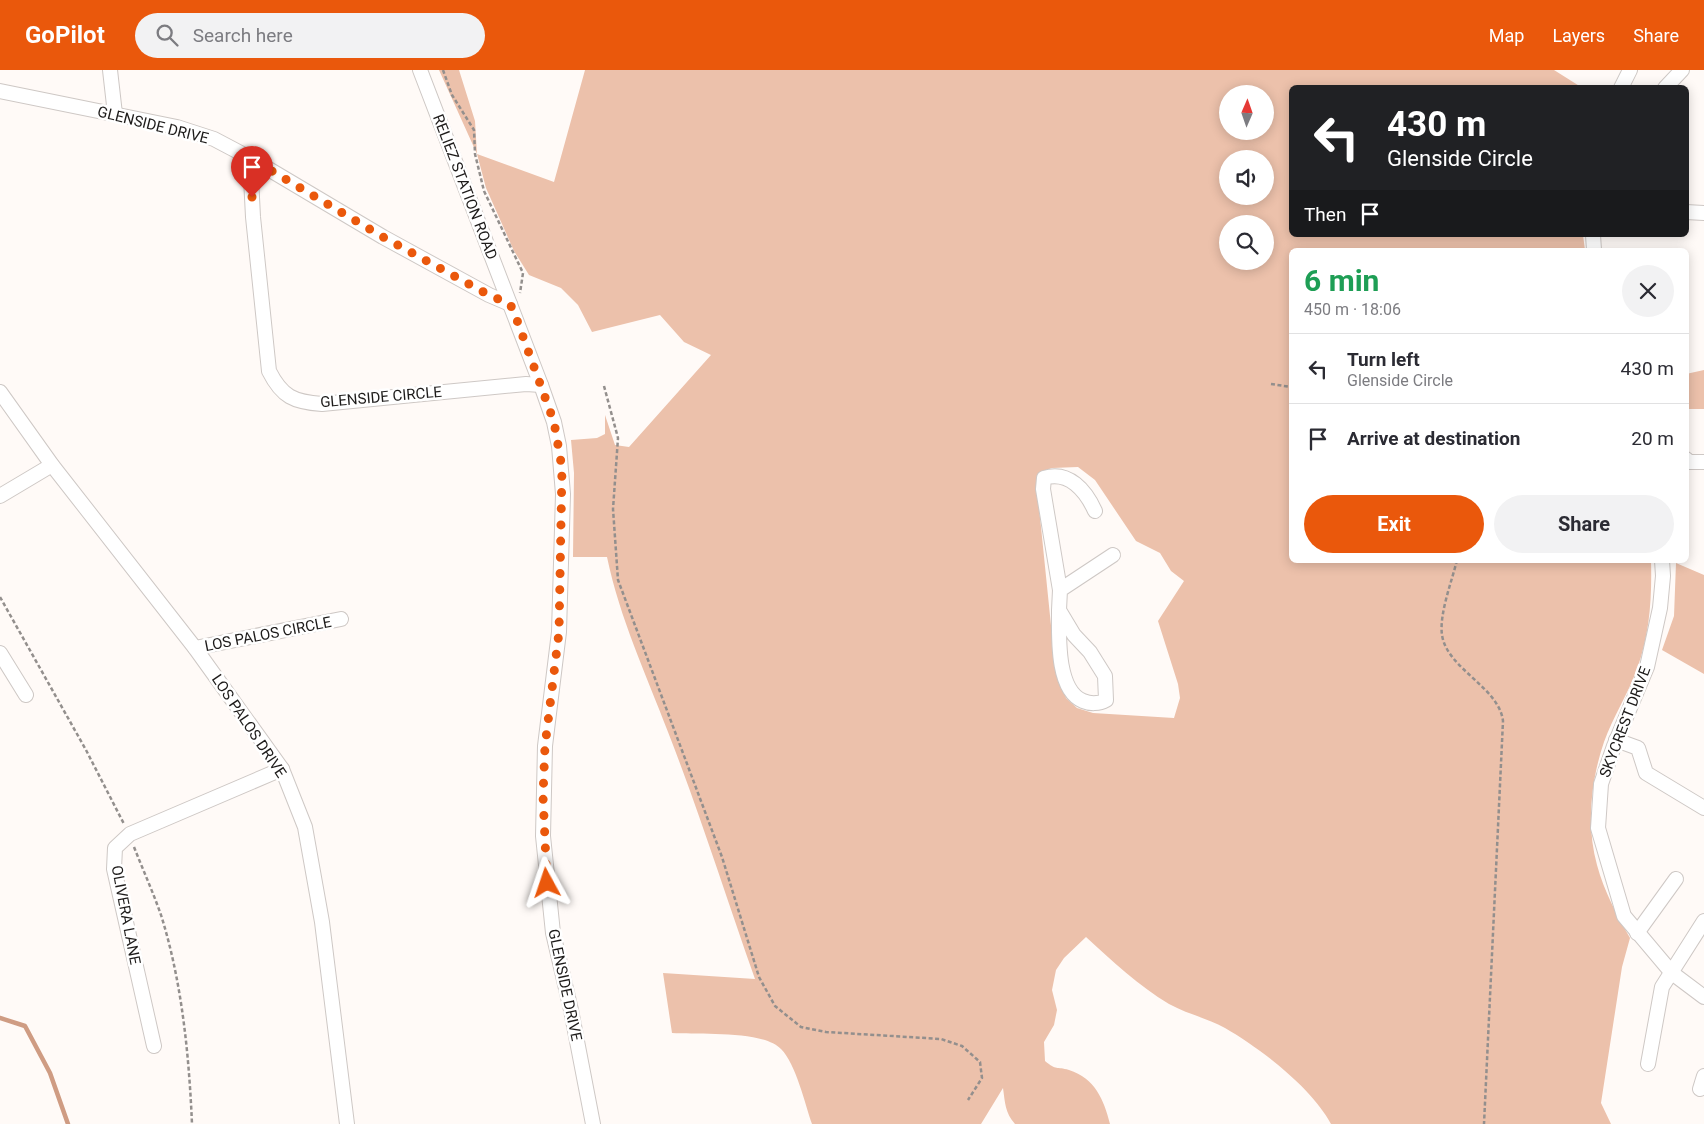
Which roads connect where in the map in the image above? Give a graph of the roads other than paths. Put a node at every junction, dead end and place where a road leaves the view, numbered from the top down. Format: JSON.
{"nodes":[{"id":1,"x":110,"y":70,"type":"edge"},
{"id":2,"x":420,"y":70,"type":"edge"},
{"id":3,"x":1630,"y":70,"type":"edge"},
{"id":4,"x":1682,"y":70,"type":"edge"},
{"id":5,"x":1622,"y":85,"type":"edge"},
{"id":6,"x":1668,"y":85,"type":"edge"},
{"id":7,"x":0,"y":91,"type":"edge"},
{"id":8,"x":115,"y":114,"type":"junction"},
{"id":9,"x":250,"y":158,"type":"junction"},
{"id":10,"x":1689,"y":212,"type":"edge"},
{"id":11,"x":1704,"y":213,"type":"edge"},
{"id":12,"x":510,"y":304,"type":"junction"},
{"id":13,"x":541,"y":385,"type":"junction"},
{"id":14,"x":0,"y":392,"type":"edge"},
{"id":15,"x":1689,"y":462,"type":"edge"},
{"id":16,"x":1704,"y":462,"type":"edge"},
{"id":17,"x":52,"y":464,"type":"junction"},
{"id":18,"x":0,"y":496,"type":"edge"},
{"id":19,"x":1095,"y":511,"type":"dead end"},
{"id":20,"x":1113,"y":555,"type":"dead end"},
{"id":21,"x":1662,"y":563,"type":"edge"},
{"id":22,"x":1060,"y":590,"type":"junction"},
{"id":23,"x":1060,"y":610,"type":"junction"},
{"id":24,"x":341,"y":619,"type":"dead end"},
{"id":25,"x":195,"y":648,"type":"junction"},
{"id":26,"x":0,"y":652,"type":"edge"},
{"id":27,"x":26,"y":695,"type":"dead end"},
{"id":28,"x":1616,"y":740,"type":"junction"},
{"id":29,"x":282,"y":769,"type":"junction"},
{"id":30,"x":1704,"y":808,"type":"edge"},
{"id":31,"x":1676,"y":879,"type":"dead end"},
{"id":32,"x":1704,"y":921,"type":"edge"},
{"id":33,"x":1637,"y":933,"type":"junction"},
{"id":34,"x":1672,"y":973,"type":"junction"},
{"id":35,"x":1704,"y":997,"type":"edge"},
{"id":36,"x":154,"y":1046,"type":"dead end"},
{"id":37,"x":1648,"y":1064,"type":"dead end"},
{"id":38,"x":347,"y":1124,"type":"edge"},
{"id":39,"x":593,"y":1124,"type":"edge"}],
"edges":[{"from":1,"to":8,"type":"street"},
{"from":2,"to":12,"type":"street","name":"RELIEZ STATION ROAD"},
{"from":3,"to":5,"type":"street"},
{"from":4,"to":6,"type":"street"},
{"from":7,"to":8,"type":"street","name":"GLENSIDE DRIVE"},
{"from":8,"to":9,"type":"street","name":"GLENSIDE DRIVE"},
{"from":9,"to":12,"type":"street","name":"GLENSIDE DRIVE"},
{"from":9,"to":13,"type":"street","name":"GLENSIDE CIRCLE"},
{"from":10,"to":11,"type":"street"},
{"from":12,"to":13,"type":"street","name":"GLENSIDE DRIVE"},
{"from":13,"to":39,"type":"street","name":"GLENSIDE DRIVE"},
{"from":14,"to":17,"type":"street","name":"LOS PALOS DRIVE"},
{"from":15,"to":16,"type":"street"},
{"from":17,"to":18,"type":"street"},
{"from":17,"to":25,"type":"street","name":"LOS PALOS DRIVE"},
{"from":19,"to":22,"type":"street"},
{"from":20,"to":22,"type":"street"},
{"from":21,"to":28,"type":"street","name":"SKYCREST DRIVE"},
{"from":22,"to":23,"type":"street"},
{"from":23,"to":23,"type":"street"},
{"from":24,"to":25,"type":"street","name":"LOS PALOS CIRCLE"},
{"from":25,"to":29,"type":"street","name":"LOS PALOS DRIVE"},
{"from":26,"to":27,"type":"street"},
{"from":28,"to":30,"type":"street"},
{"from":28,"to":33,"type":"street","name":"SKYCREST DRIVE"},
{"from":29,"to":36,"type":"street","name":"OLIVERA LANE"},
{"from":29,"to":38,"type":"street","name":"LOS PALOS DRIVE"},
{"from":31,"to":33,"type":"street"},
{"from":32,"to":34,"type":"street"},
{"from":33,"to":34,"type":"street","name":"SKYCREST DRIVE"},
{"from":34,"to":35,"type":"street","name":"SKYCREST DRIVE"},
{"from":34,"to":37,"type":"street"}]}
